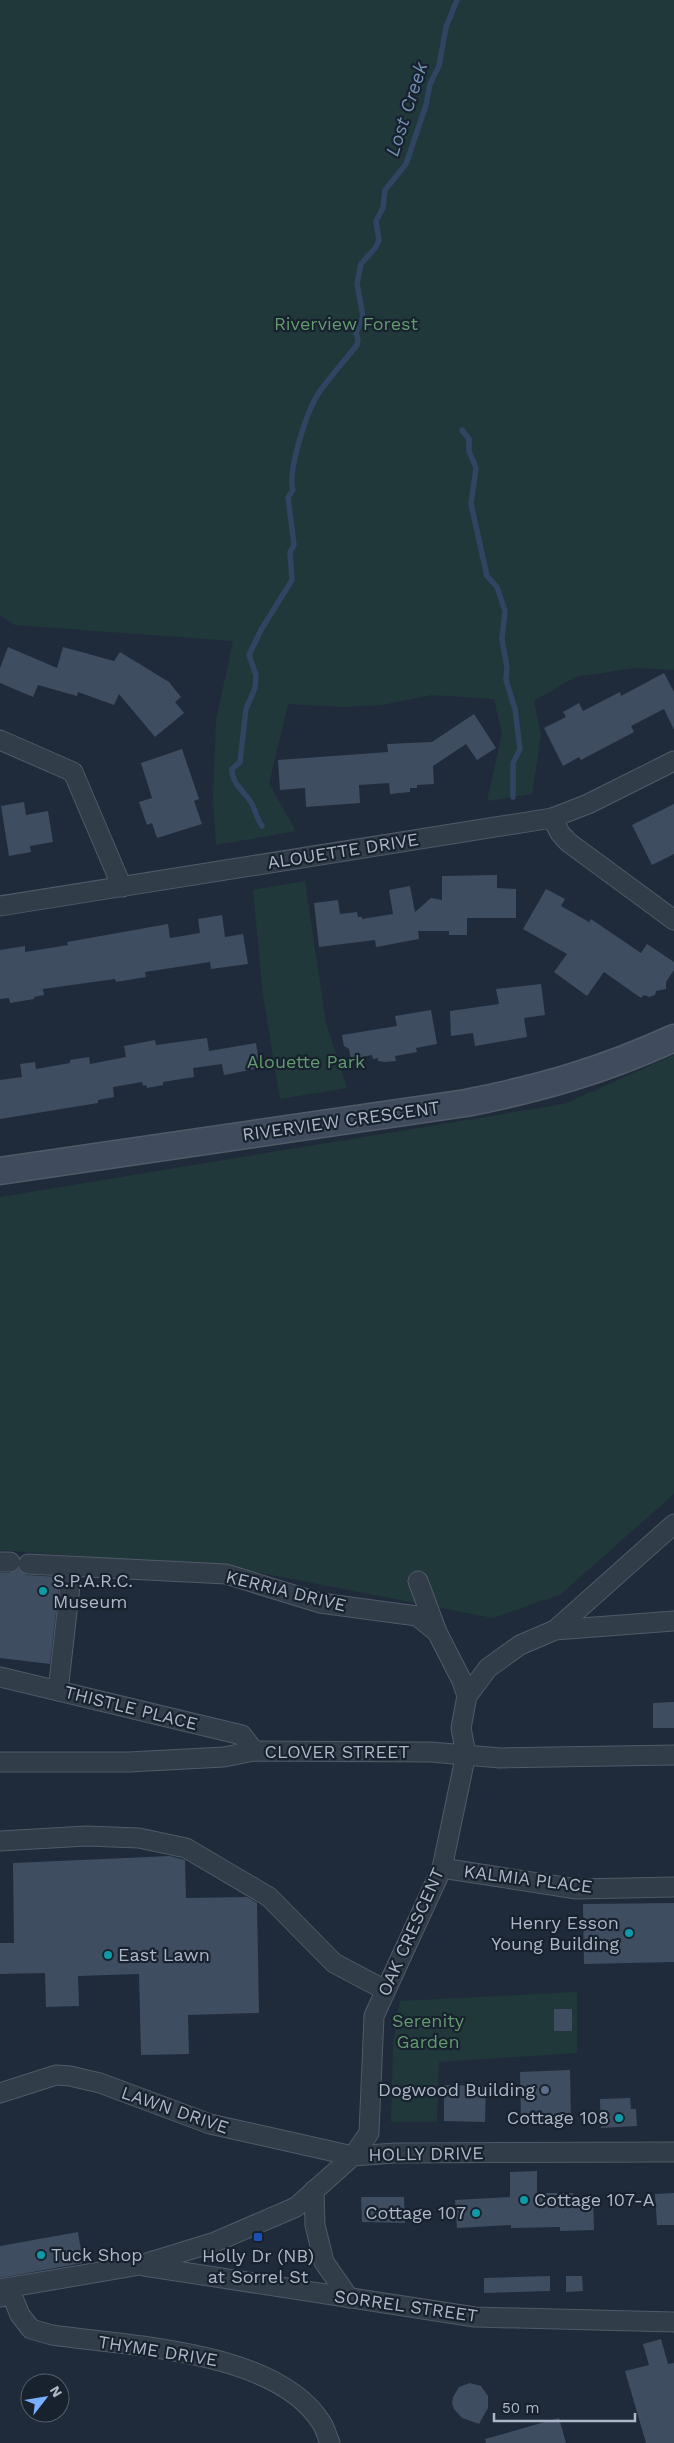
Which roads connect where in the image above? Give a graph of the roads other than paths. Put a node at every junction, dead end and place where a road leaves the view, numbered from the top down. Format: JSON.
{"nodes":[{"id":1,"x":0,"y":740,"type":"edge"},
{"id":2,"x":674,"y":761,"type":"edge"},
{"id":3,"x":552,"y":818,"type":"junction"},
{"id":4,"x":122,"y":887,"type":"junction"},
{"id":5,"x":0,"y":906,"type":"edge"},
{"id":6,"x":674,"y":920,"type":"edge"},
{"id":7,"x":674,"y":1038,"type":"edge"},
{"id":8,"x":0,"y":1171,"type":"edge"},
{"id":9,"x":674,"y":1524,"type":"edge"},
{"id":10,"x":13,"y":1563,"type":"edge"},
{"id":11,"x":72,"y":1568,"type":"junction"},
{"id":12,"x":418,"y":1581,"type":"dead end"},
{"id":13,"x":674,"y":1621,"type":"edge"},
{"id":14,"x":556,"y":1630,"type":"junction"},
{"id":15,"x":437,"y":1632,"type":"junction"},
{"id":16,"x":0,"y":1676,"type":"edge"},
{"id":17,"x":58,"y":1691,"type":"junction"},
{"id":18,"x":467,"y":1696,"type":"junction"},
{"id":19,"x":254,"y":1751,"type":"junction"},
{"id":20,"x":466,"y":1754,"type":"junction"},
{"id":21,"x":674,"y":1755,"type":"edge"},
{"id":22,"x":0,"y":1762,"type":"edge"},
{"id":23,"x":0,"y":1841,"type":"edge"},
{"id":24,"x":442,"y":1868,"type":"junction"},
{"id":25,"x":674,"y":1887,"type":"edge"},
{"id":26,"x":385,"y":1990,"type":"junction"},
{"id":27,"x":0,"y":2093,"type":"edge"},
{"id":28,"x":674,"y":2152,"type":"edge"},
{"id":29,"x":353,"y":2156,"type":"junction"},
{"id":30,"x":314,"y":2190,"type":"junction"},
{"id":31,"x":140,"y":2265,"type":"junction"},
{"id":32,"x":3,"y":2292,"type":"edge"},
{"id":33,"x":349,"y":2298,"type":"junction"},
{"id":34,"x":674,"y":2322,"type":"edge"},
{"id":35,"x":330,"y":2443,"type":"edge"}],
"edges":[{"from":1,"to":4,"type":"street"},
{"from":2,"to":3,"type":"street","name":"ALOUETTE DRIVE"},
{"from":3,"to":4,"type":"street","name":"ALOUETTE DRIVE"},
{"from":3,"to":6,"type":"street"},
{"from":4,"to":5,"type":"street","name":"ALOUETTE DRIVE"},
{"from":7,"to":8,"type":"street","name":"RIVERVIEW CRESCENT"},
{"from":9,"to":14,"type":"street"},
{"from":10,"to":11,"type":"street","name":"KERRIA DRIVE"},
{"from":11,"to":15,"type":"street","name":"KERRIA DRIVE"},
{"from":11,"to":17,"type":"street"},
{"from":12,"to":15,"type":"street"},
{"from":13,"to":14,"type":"street","name":"OAK CRESCENT"},
{"from":14,"to":18,"type":"street","name":"OAK CRESCENT"},
{"from":15,"to":18,"type":"street","name":"KERRIA DRIVE"},
{"from":16,"to":17,"type":"street","name":"THISTLE PLACE"},
{"from":17,"to":19,"type":"street","name":"THISTLE PLACE"},
{"from":18,"to":20,"type":"street","name":"OAK CRESCENT"},
{"from":19,"to":20,"type":"street","name":"CLOVER STREET"},
{"from":19,"to":22,"type":"street","name":"CLOVER STREET"},
{"from":20,"to":21,"type":"street","name":"CLOVER STREET"},
{"from":20,"to":24,"type":"street","name":"OAK CRESCENT"},
{"from":23,"to":26,"type":"street"},
{"from":24,"to":25,"type":"street","name":"KALMIA PLACE"},
{"from":24,"to":26,"type":"street","name":"OAK CRESCENT"},
{"from":26,"to":29,"type":"street","name":"OAK CRESCENT"},
{"from":27,"to":29,"type":"street","name":"LAWN DRIVE"},
{"from":28,"to":29,"type":"street","name":"HOLLY DRIVE"},
{"from":29,"to":30,"type":"street","name":"HOLLY DRIVE"},
{"from":30,"to":31,"type":"street","name":"HOLLY DRIVE"},
{"from":30,"to":33,"type":"street"},
{"from":31,"to":32,"type":"street","name":"HOLLY DRIVE"},
{"from":31,"to":33,"type":"street","name":"SORREL STREET"},
{"from":32,"to":35,"type":"street","name":"THYME DRIVE"},
{"from":33,"to":34,"type":"street","name":"SORREL STREET"}]}
